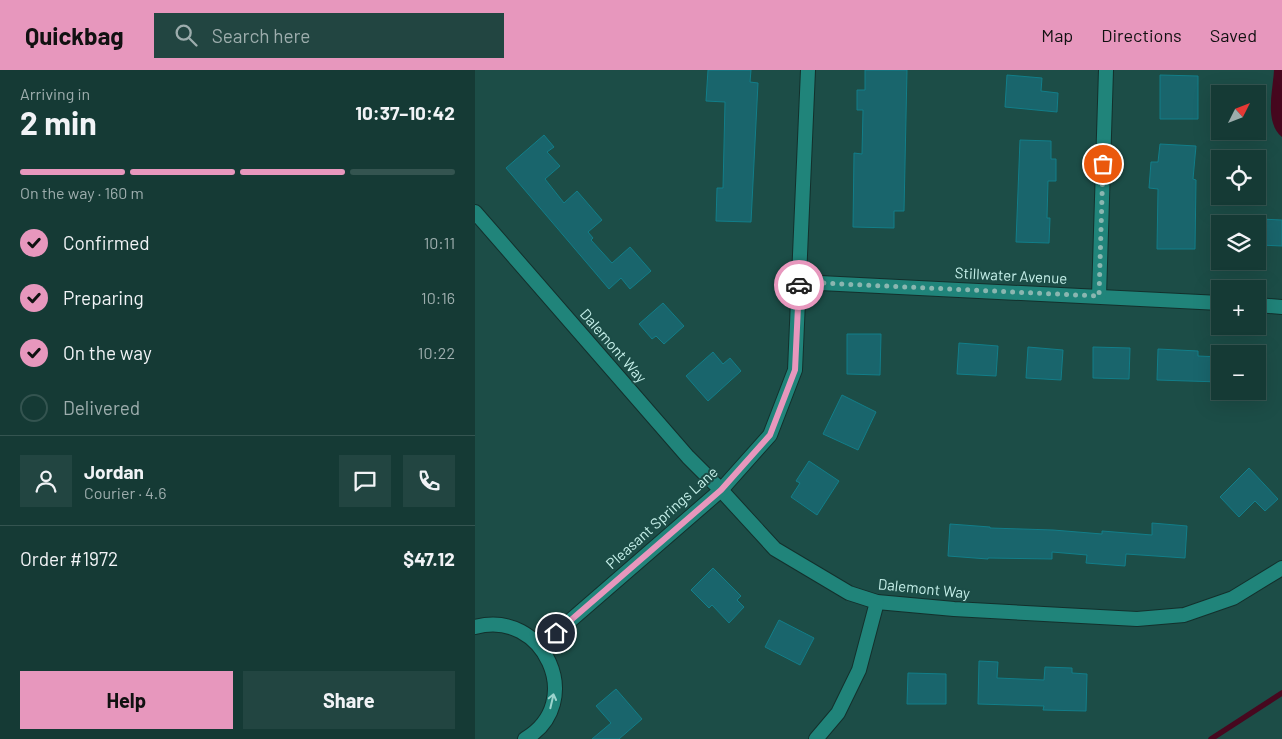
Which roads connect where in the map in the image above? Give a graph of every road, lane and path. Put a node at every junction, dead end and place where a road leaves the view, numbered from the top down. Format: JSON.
{"nodes":[{"id":1,"x":808,"y":70,"type":"edge"},
{"id":2,"x":1106,"y":70,"type":"edge"},
{"id":3,"x":475,"y":212,"type":"edge"},
{"id":4,"x":800,"y":282,"type":"junction"},
{"id":5,"x":1099,"y":296,"type":"junction"},
{"id":6,"x":1211,"y":302,"type":"edge"},
{"id":7,"x":1266,"y":306,"type":"edge"},
{"id":8,"x":1282,"y":307,"type":"edge"},
{"id":9,"x":721,"y":490,"type":"junction"},
{"id":10,"x":1282,"y":568,"type":"edge"},
{"id":11,"x":877,"y":602,"type":"junction"},
{"id":12,"x":475,"y":627,"type":"edge"},
{"id":13,"x":541,"y":646,"type":"junction"},
{"id":14,"x":531,"y":738,"type":"edge"},
{"id":15,"x":816,"y":739,"type":"edge"}],
"edges":[{"from":1,"to":4,"type":"street","name":"Pleasant Springs Lane"},
{"from":2,"to":5,"type":"street"},
{"from":3,"to":9,"type":"street","name":"Dalemont Way"},
{"from":4,"to":5,"type":"street","name":"Stillwater Avenue"},
{"from":4,"to":9,"type":"street","name":"Pleasant Springs Lane"},
{"from":5,"to":6,"type":"street","name":"Stillwater Avenue"},
{"from":7,"to":8,"type":"street"},
{"from":9,"to":11,"type":"street","name":"Dalemont Way"},
{"from":9,"to":13,"type":"street","name":"Pleasant Springs Lane"},
{"from":10,"to":11,"type":"street","name":"Dalemont Way"},
{"from":11,"to":15,"type":"street"},
{"from":12,"to":13,"type":"street"},
{"from":14,"to":13,"type":"street","one_way":true}]}
